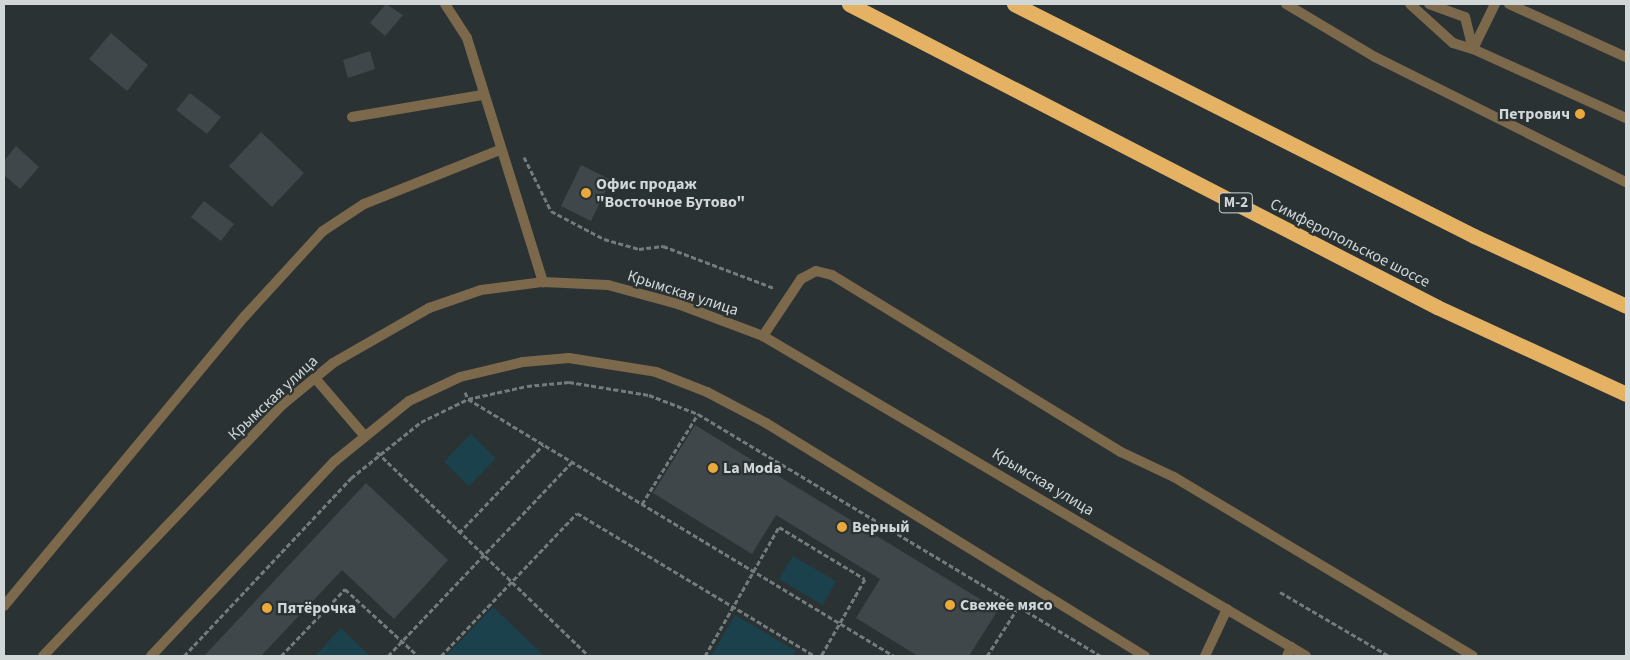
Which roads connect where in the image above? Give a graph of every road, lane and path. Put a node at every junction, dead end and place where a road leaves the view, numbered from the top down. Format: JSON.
{"nodes":[{"id":1,"x":445,"y":4,"type":"edge"},
{"id":2,"x":850,"y":4,"type":"edge"},
{"id":3,"x":1014,"y":4,"type":"edge"},
{"id":4,"x":1286,"y":4,"type":"edge"},
{"id":5,"x":1410,"y":4,"type":"edge"},
{"id":6,"x":1428,"y":4,"type":"edge"},
{"id":7,"x":1495,"y":4,"type":"edge"},
{"id":8,"x":1509,"y":4,"type":"edge"},
{"id":9,"x":1472,"y":49,"type":"junction"},
{"id":10,"x":1626,"y":57,"type":"edge"},
{"id":11,"x":482,"y":95,"type":"junction"},
{"id":12,"x":352,"y":116,"type":"dead end"},
{"id":13,"x":1626,"y":118,"type":"edge"},
{"id":14,"x":500,"y":150,"type":"junction"},
{"id":15,"x":1626,"y":182,"type":"edge"},
{"id":16,"x":543,"y":282,"type":"junction"},
{"id":17,"x":789,"y":293,"type":"junction"},
{"id":18,"x":1626,"y":306,"type":"edge"},
{"id":19,"x":763,"y":336,"type":"junction"},
{"id":20,"x":460,"y":377,"type":"junction"},
{"id":21,"x":315,"y":378,"type":"junction"},
{"id":22,"x":1626,"y":394,"type":"edge"},
{"id":23,"x":468,"y":400,"type":"junction"},
{"id":24,"x":698,"y":414,"type":"junction"},
{"id":25,"x":363,"y":434,"type":"junction"},
{"id":26,"x":543,"y":445,"type":"junction"},
{"id":27,"x":378,"y":453,"type":"junction"},
{"id":28,"x":572,"y":462,"type":"junction"},
{"id":29,"x":642,"y":504,"type":"junction"},
{"id":30,"x":459,"y":533,"type":"junction"},
{"id":31,"x":483,"y":556,"type":"junction"},
{"id":32,"x":754,"y":572,"type":"junction"},
{"id":33,"x":511,"y":583,"type":"junction"},
{"id":34,"x":1280,"y":592,"type":"dead end"},
{"id":35,"x":4,"y":606,"type":"edge"},
{"id":36,"x":1019,"y":606,"type":"junction"},
{"id":37,"x":733,"y":607,"type":"junction"},
{"id":38,"x":1228,"y":609,"type":"junction"},
{"id":39,"x":840,"y":624,"type":"junction"},
{"id":40,"x":402,"y":642,"type":"junction"},
{"id":41,"x":1289,"y":652,"type":"edge"},
{"id":42,"x":43,"y":656,"type":"edge"},
{"id":43,"x":151,"y":656,"type":"edge"},
{"id":44,"x":184,"y":656,"type":"edge"},
{"id":45,"x":281,"y":656,"type":"edge"},
{"id":46,"x":388,"y":656,"type":"edge"},
{"id":47,"x":418,"y":656,"type":"edge"},
{"id":48,"x":441,"y":656,"type":"edge"},
{"id":49,"x":589,"y":656,"type":"edge"},
{"id":50,"x":705,"y":656,"type":"edge"},
{"id":51,"x":815,"y":656,"type":"edge"},
{"id":52,"x":821,"y":656,"type":"edge"},
{"id":53,"x":894,"y":656,"type":"edge"},
{"id":54,"x":987,"y":656,"type":"edge"},
{"id":55,"x":1100,"y":656,"type":"edge"},
{"id":56,"x":1145,"y":656,"type":"edge"},
{"id":57,"x":1205,"y":656,"type":"edge"},
{"id":58,"x":1306,"y":656,"type":"edge"},
{"id":59,"x":1389,"y":656,"type":"edge"},
{"id":60,"x":1473,"y":656,"type":"edge"}],
"edges":[{"from":1,"to":11,"type":"street"},
{"from":2,"to":22,"type":"highway","name":"Симферопольское шоссе","number":"М-2"},
{"from":3,"to":18,"type":"highway"},
{"from":4,"to":15,"type":"street"},
{"from":5,"to":9,"type":"street"},
{"from":6,"to":9,"type":"street"},
{"from":7,"to":9,"type":"street"},
{"from":8,"to":10,"type":"street"},
{"from":9,"to":13,"type":"street"},
{"from":11,"to":12,"type":"street"},
{"from":11,"to":14,"type":"street"},
{"from":14,"to":16,"type":"street"},
{"from":14,"to":17,"type":"path"},
{"from":14,"to":35,"type":"street"},
{"from":16,"to":19,"type":"street","name":"Крымская улица"},
{"from":16,"to":21,"type":"street","name":"Крымская улица"},
{"from":17,"to":19,"type":"street"},
{"from":17,"to":60,"type":"street"},
{"from":19,"to":38,"type":"street","name":"Крымская улица"},
{"from":20,"to":23,"type":"path"},
{"from":20,"to":25,"type":"street"},
{"from":20,"to":56,"type":"street"},
{"from":21,"to":25,"type":"street"},
{"from":21,"to":42,"type":"street","name":"Крымская улица"},
{"from":23,"to":24,"type":"path"},
{"from":23,"to":26,"type":"path"},
{"from":23,"to":27,"type":"path"},
{"from":24,"to":29,"type":"path"},
{"from":24,"to":36,"type":"path"},
{"from":25,"to":27,"type":"path"},
{"from":25,"to":43,"type":"street"},
{"from":26,"to":28,"type":"path"},
{"from":26,"to":30,"type":"path"},
{"from":27,"to":30,"type":"path"},
{"from":27,"to":44,"type":"path"},
{"from":28,"to":29,"type":"path"},
{"from":28,"to":31,"type":"path"},
{"from":29,"to":32,"type":"path"},
{"from":30,"to":31,"type":"path"},
{"from":31,"to":33,"type":"path"},
{"from":31,"to":40,"type":"path"},
{"from":32,"to":37,"type":"path"},
{"from":32,"to":39,"type":"path"},
{"from":32,"to":39,"type":"path"},
{"from":33,"to":37,"type":"path"},
{"from":33,"to":48,"type":"path"},
{"from":33,"to":49,"type":"path"},
{"from":34,"to":59,"type":"path"},
{"from":36,"to":54,"type":"path"},
{"from":36,"to":55,"type":"path"},
{"from":37,"to":50,"type":"path"},
{"from":37,"to":51,"type":"path"},
{"from":38,"to":41,"type":"street","name":"Крымская улица"},
{"from":38,"to":57,"type":"street"},
{"from":39,"to":52,"type":"path"},
{"from":39,"to":53,"type":"path"},
{"from":40,"to":45,"type":"path"},
{"from":40,"to":46,"type":"path"},
{"from":40,"to":47,"type":"path"},
{"from":41,"to":58,"type":"street","name":"Крымская улица"}]}
